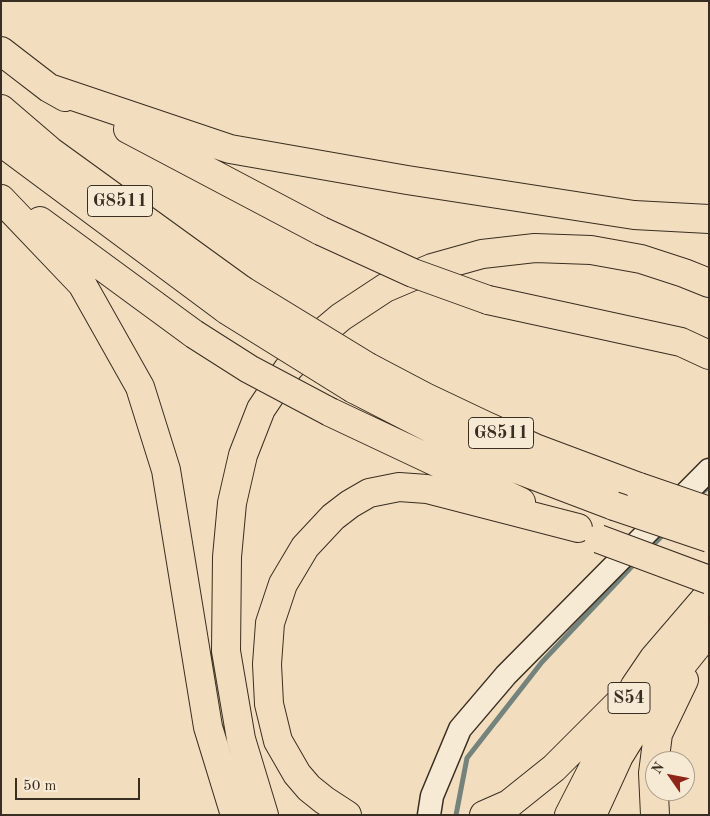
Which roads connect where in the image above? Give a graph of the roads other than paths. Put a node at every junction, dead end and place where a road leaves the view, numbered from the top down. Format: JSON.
{"nodes":[{"id":1,"x":1,"y":51,"type":"edge"},
{"id":2,"x":49,"y":88,"type":"junction"},
{"id":3,"x":1,"y":109,"type":"edge"},
{"id":4,"x":1,"y":142,"type":"edge"},
{"id":5,"x":1,"y":191,"type":"edge"},
{"id":6,"x":1,"y":199,"type":"edge"},
{"id":7,"x":709,"y":219,"type":"edge"},
{"id":8,"x":709,"y":283,"type":"edge"},
{"id":9,"x":235,"y":300,"type":"junction"},
{"id":10,"x":709,"y":355,"type":"edge"},
{"id":11,"x":361,"y":378,"type":"junction"},
{"id":12,"x":709,"y":470,"type":"edge"},
{"id":13,"x":709,"y":511,"type":"edge"},
{"id":14,"x":588,"y":533,"type":"junction"},
{"id":15,"x":709,"y":538,"type":"edge"},
{"id":16,"x":709,"y":580,"type":"edge"},
{"id":17,"x":709,"y":594,"type":"edge"},
{"id":18,"x":707,"y":634,"type":"edge"},
{"id":19,"x":636,"y":686,"type":"junction"},
{"id":20,"x":235,"y":815,"type":"edge"},
{"id":21,"x":264,"y":815,"type":"edge"},
{"id":22,"x":347,"y":815,"type":"edge"},
{"id":23,"x":429,"y":815,"type":"edge"},
{"id":24,"x":484,"y":815,"type":"edge"},
{"id":25,"x":569,"y":815,"type":"edge"},
{"id":26,"x":592,"y":815,"type":"edge"},
{"id":27,"x":655,"y":815,"type":"edge"}],
"edges":[{"from":1,"to":2,"type":"highway"},
{"from":2,"to":7,"type":"highway"},
{"from":2,"to":10,"type":"highway","bridge":true},
{"from":3,"to":9,"type":"highway","number":"G8511"},
{"from":4,"to":9,"type":"highway","number":"G8511"},
{"from":5,"to":14,"type":"highway","bridge":true},
{"from":6,"to":20,"type":"highway"},
{"from":8,"to":21,"type":"highway"},
{"from":9,"to":11,"type":"highway","number":"G8511","bridge":true},
{"from":11,"to":13,"type":"highway","number":"G8511","bridge":true},
{"from":11,"to":15,"type":"highway","number":"G8511","bridge":true},
{"from":12,"to":23,"type":"street"},
{"from":14,"to":16,"type":"highway","bridge":true},
{"from":14,"to":22,"type":"highway"},
{"from":17,"to":19,"type":"highway","number":"S54"},
{"from":18,"to":26,"type":"highway","number":"S54"},
{"from":18,"to":27,"type":"highway"},
{"from":19,"to":24,"type":"highway"},
{"from":19,"to":25,"type":"highway","number":"S54"}]}
